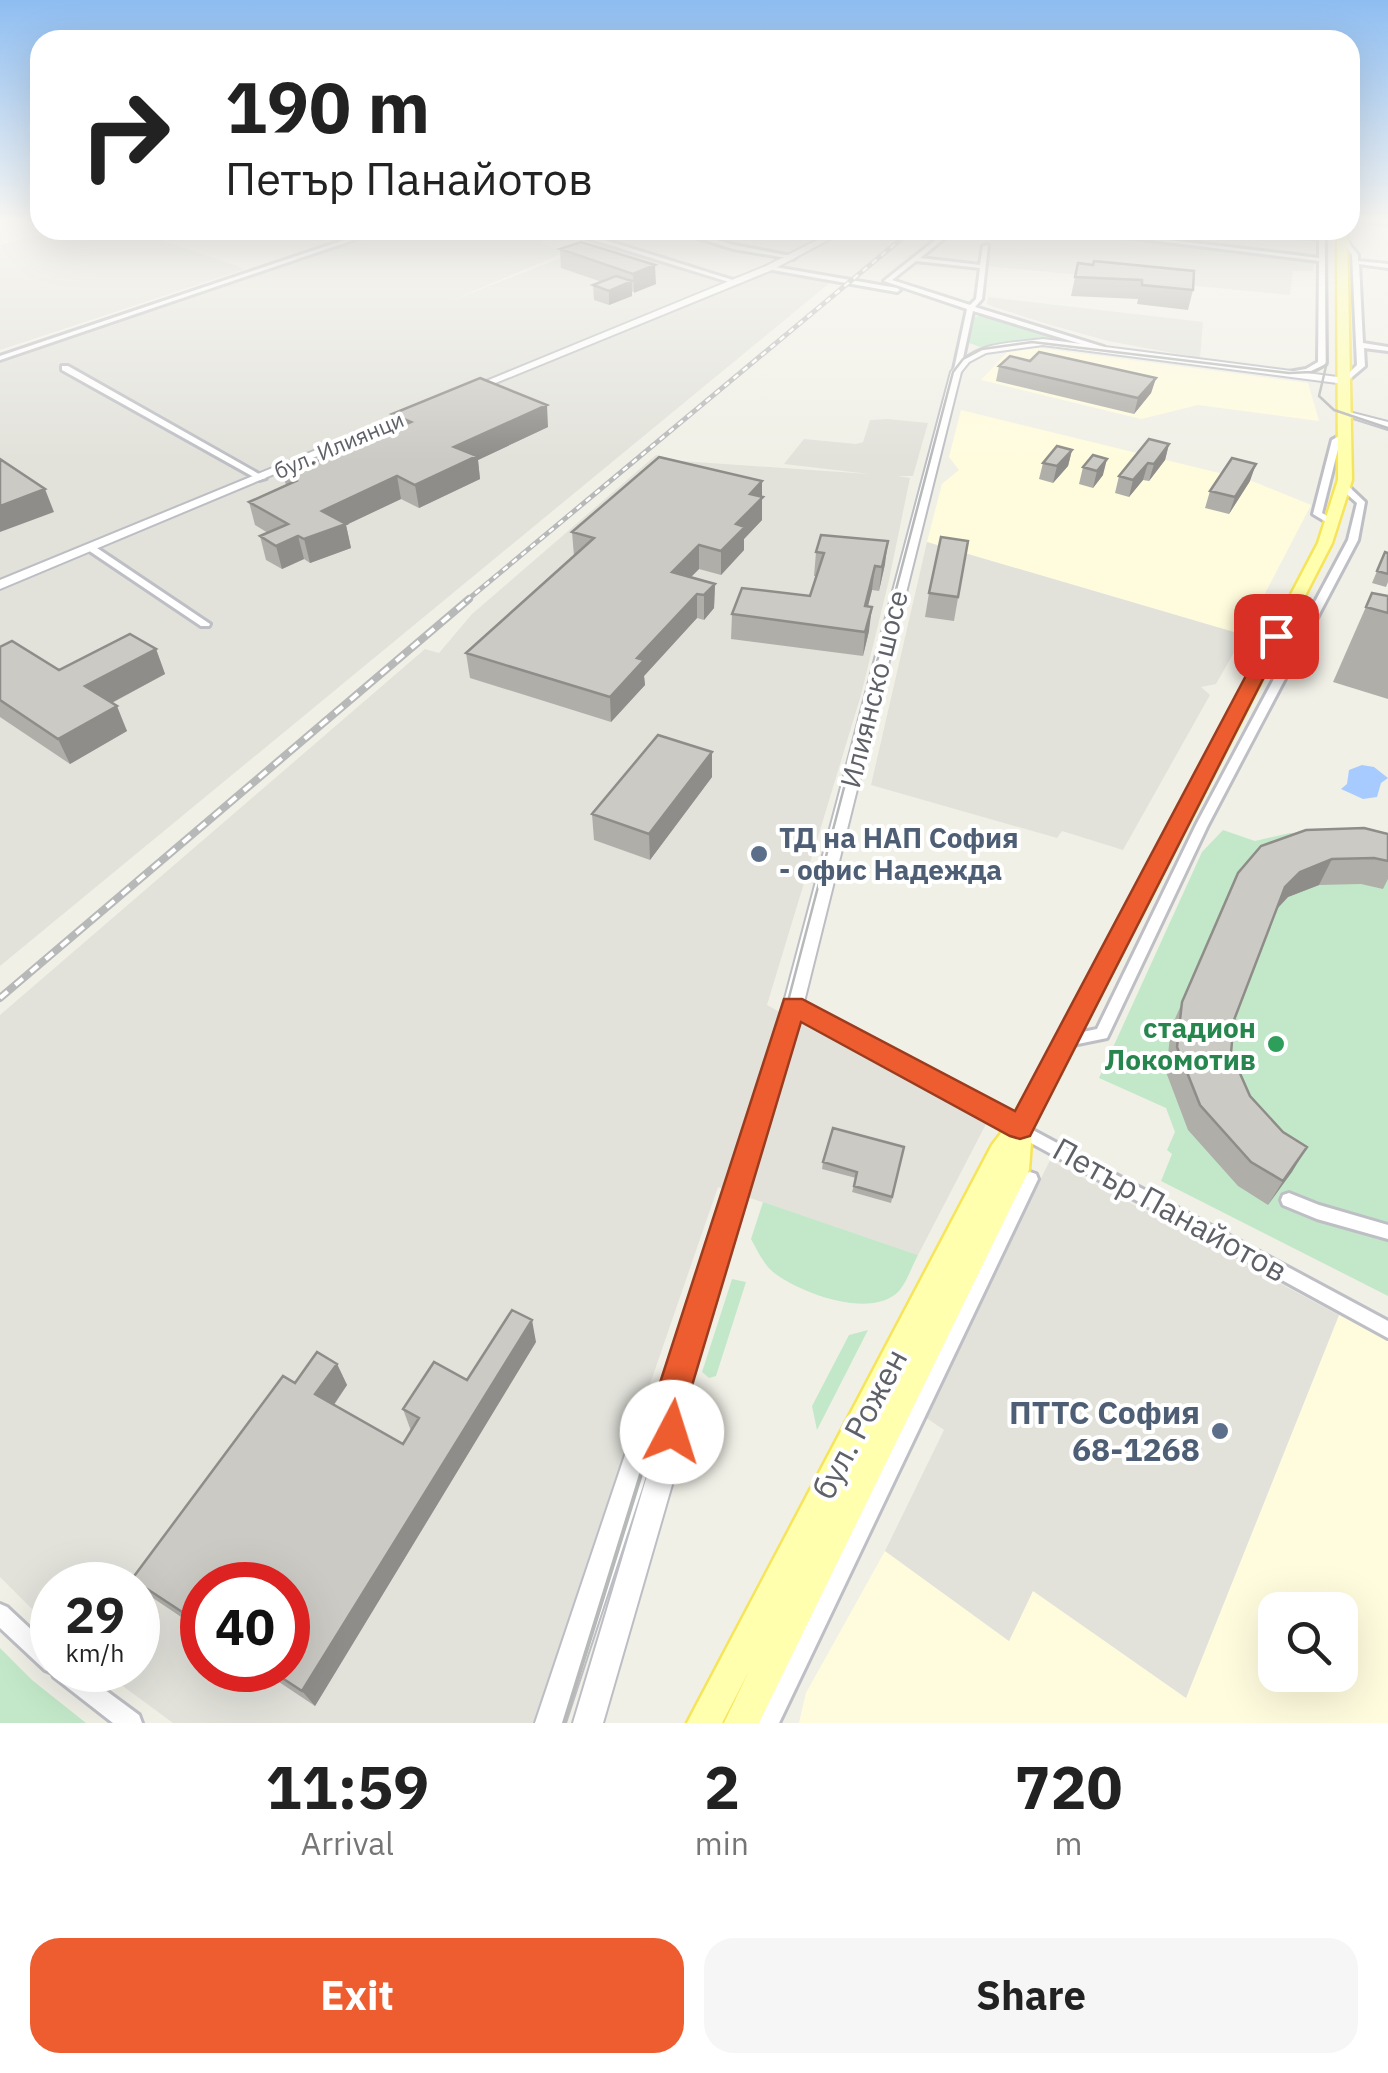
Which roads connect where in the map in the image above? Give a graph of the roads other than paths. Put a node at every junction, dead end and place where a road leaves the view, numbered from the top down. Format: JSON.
{"nodes":[{"id":1,"x":174,"y":299,"type":"edge"},
{"id":2,"x":691,"y":299,"type":"edge"},
{"id":3,"x":939,"y":299,"type":"edge"},
{"id":4,"x":979,"y":299,"type":"edge"},
{"id":5,"x":1323,"y":299,"type":"edge"},
{"id":6,"x":1343,"y":299,"type":"edge"},
{"id":7,"x":1358,"y":299,"type":"edge"},
{"id":8,"x":970,"y":309,"type":"junction"},
{"id":9,"x":1360,"y":345,"type":"junction"},
{"id":10,"x":1388,"y":349,"type":"edge"},
{"id":11,"x":1105,"y":350,"type":"junction"},
{"id":12,"x":0,"y":358,"type":"edge"},
{"id":13,"x":65,"y":368,"type":"dead end"},
{"id":14,"x":956,"y":372,"type":"junction"},
{"id":15,"x":1274,"y":372,"type":"junction"},
{"id":16,"x":1345,"y":381,"type":"junction"},
{"id":17,"x":450,"y":398,"type":"edge"},
{"id":18,"x":432,"y":406,"type":"edge"},
{"id":19,"x":1345,"y":412,"type":"junction"},
{"id":20,"x":1388,"y":426,"type":"edge"},
{"id":21,"x":1345,"y":435,"type":"junction"},
{"id":22,"x":262,"y":478,"type":"junction"},
{"id":23,"x":1343,"y":486,"type":"junction"},
{"id":24,"x":1325,"y":519,"type":"junction"},
{"id":25,"x":91,"y":548,"type":"junction"},
{"id":26,"x":0,"y":585,"type":"edge"},
{"id":27,"x":205,"y":624,"type":"dead end"},
{"id":28,"x":793,"y":1006,"type":"junction"},
{"id":29,"x":1068,"y":1040,"type":"junction"},
{"id":30,"x":1020,"y":1127,"type":"junction"},
{"id":31,"x":1030,"y":1179,"type":"dead end"},
{"id":32,"x":1289,"y":1200,"type":"dead end"},
{"id":33,"x":1388,"y":1232,"type":"edge"},
{"id":34,"x":1388,"y":1330,"type":"edge"},
{"id":35,"x":674,"y":1389,"type":"junction"},
{"id":36,"x":0,"y":1614,"type":"edge"},
{"id":37,"x":30,"y":1643,"type":"edge"},
{"id":38,"x":90,"y":1692,"type":"edge"},
{"id":39,"x":132,"y":1723,"type":"edge"},
{"id":40,"x":550,"y":1723,"type":"edge"},
{"id":41,"x":588,"y":1723,"type":"edge"},
{"id":42,"x":704,"y":1723,"type":"edge"},
{"id":43,"x":741,"y":1723,"type":"edge"},
{"id":44,"x":768,"y":1723,"type":"edge"}],
"edges":[{"from":1,"to":12,"type":"street"},
{"from":2,"to":17,"type":"street"},
{"from":3,"to":8,"type":"street"},
{"from":4,"to":8,"type":"street"},
{"from":5,"to":15,"type":"street"},
{"from":6,"to":16,"type":"main road","name":"бул. Рожен"},
{"from":7,"to":9,"type":"street","name":"бул. Рожен"},
{"from":8,"to":11,"type":"street"},
{"from":8,"to":14,"type":"street"},
{"from":9,"to":10,"type":"street"},
{"from":9,"to":16,"type":"street","name":"бул. Рожен"},
{"from":11,"to":14,"type":"street"},
{"from":11,"to":15,"type":"street"},
{"from":13,"to":22,"type":"street"},
{"from":14,"to":28,"type":"street","name":"Илиянско шосе"},
{"from":15,"to":16,"type":"street"},
{"from":16,"to":19,"type":"main road","name":"бул. Рожен"},
{"from":18,"to":22,"type":"street","name":"бул. Илиянци"},
{"from":19,"to":20,"type":"street"},
{"from":19,"to":21,"type":"main road","name":"бул. Рожен"},
{"from":21,"to":23,"type":"main road","name":"бул. Рожен"},
{"from":21,"to":24,"type":"street","name":"бул. Рожен"},
{"from":22,"to":25,"type":"street","name":"бул. Илиянци"},
{"from":23,"to":24,"type":"main road","name":"бул. Рожен"},
{"from":23,"to":29,"type":"street","name":"бул. Рожен"},
{"from":24,"to":29,"type":"main road","name":"бул. Рожен"},
{"from":25,"to":26,"type":"street","name":"бул. Илиянци"},
{"from":25,"to":27,"type":"street"},
{"from":28,"to":30,"type":"street","name":"Петър Панайотов"},
{"from":28,"to":35,"type":"street","name":"Илиянско шосе"},
{"from":29,"to":30,"type":"main road","name":"бул. Рожен"},
{"from":30,"to":34,"type":"street","name":"Петър Панайотов"},
{"from":30,"to":42,"type":"main road","name":"бул. Рожен"},
{"from":30,"to":43,"type":"main road","name":"бул. Рожен"},
{"from":31,"to":44,"type":"street","name":"бул. Рожен"},
{"from":32,"to":33,"type":"street"},
{"from":35,"to":40,"type":"street","name":"Илиянско шосе"},
{"from":35,"to":41,"type":"street","name":"Илиянско шосе"},
{"from":36,"to":37,"type":"street"},
{"from":38,"to":39,"type":"street"}]}
